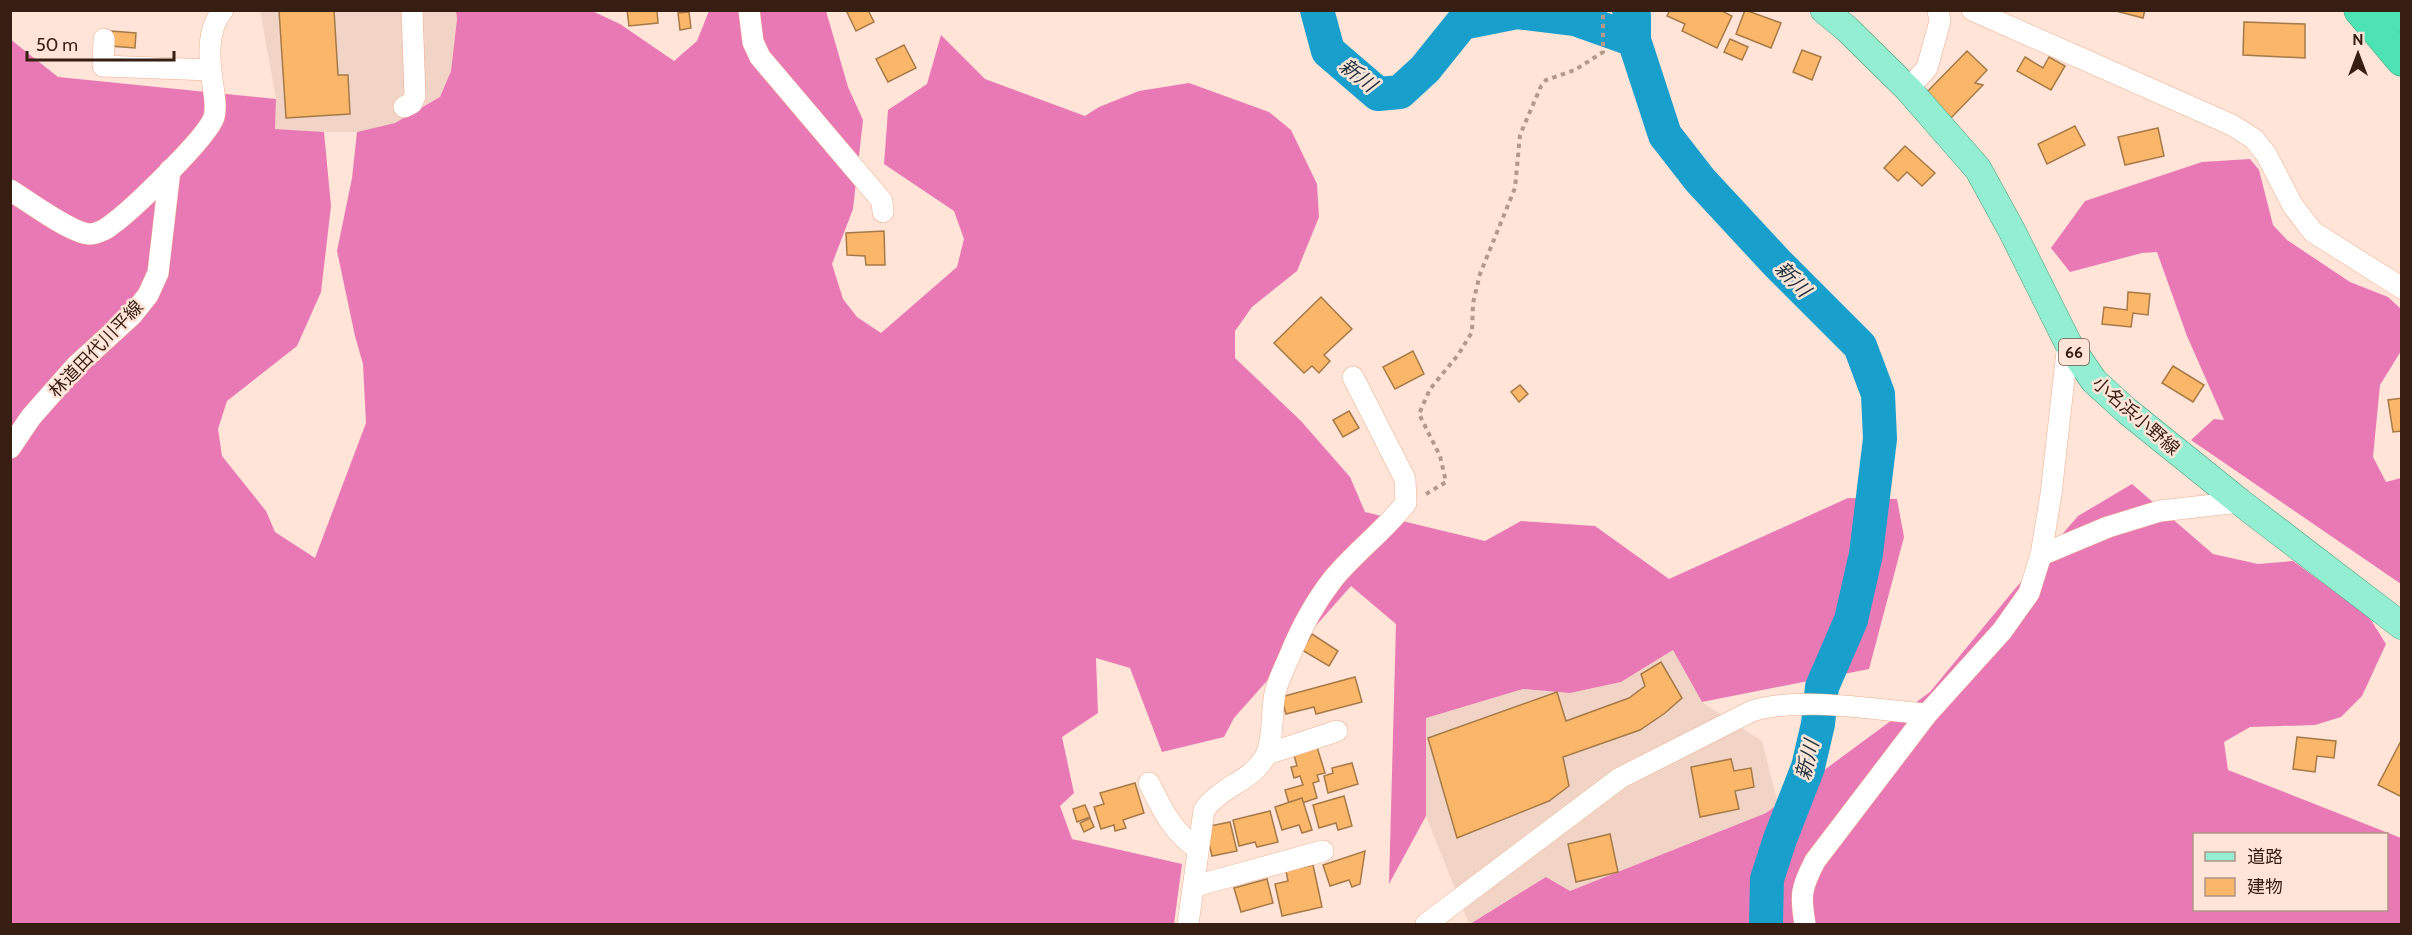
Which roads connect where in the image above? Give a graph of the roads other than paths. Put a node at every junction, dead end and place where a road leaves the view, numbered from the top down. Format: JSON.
{"nodes":[{"id":1,"x":223,"y":10,"type":"edge"},
{"id":2,"x":412,"y":10,"type":"edge"},
{"id":3,"x":749,"y":10,"type":"edge"},
{"id":4,"x":1824,"y":10,"type":"edge"},
{"id":5,"x":1938,"y":10,"type":"edge"},
{"id":6,"x":1972,"y":10,"type":"edge"},
{"id":7,"x":2360,"y":10,"type":"edge"},
{"id":8,"x":2397,"y":10,"type":"edge"},
{"id":9,"x":2402,"y":16,"type":"edge"},
{"id":10,"x":104,"y":39,"type":"dead end"},
{"id":11,"x":2402,"y":60,"type":"edge"},
{"id":12,"x":210,"y":70,"type":"junction"},
{"id":13,"x":1908,"y":89,"type":"junction"},
{"id":14,"x":404,"y":107,"type":"dead end"},
{"id":15,"x":170,"y":170,"type":"junction"},
{"id":16,"x":10,"y":190,"type":"edge"},
{"id":17,"x":883,"y":212,"type":"dead end"},
{"id":18,"x":2402,"y":288,"type":"edge"},
{"id":19,"x":2068,"y":343,"type":"junction"},
{"id":20,"x":1353,"y":377,"type":"dead end"},
{"id":21,"x":10,"y":448,"type":"edge"},
{"id":22,"x":2240,"y":502,"type":"junction"},
{"id":23,"x":2041,"y":555,"type":"junction"},
{"id":24,"x":2402,"y":626,"type":"edge"},
{"id":25,"x":1927,"y":714,"type":"junction"},
{"id":26,"x":1337,"y":731,"type":"dead end"},
{"id":27,"x":1267,"y":754,"type":"junction"},
{"id":28,"x":1149,"y":783,"type":"dead end"},
{"id":29,"x":1198,"y":849,"type":"junction"},
{"id":30,"x":1323,"y":851,"type":"dead end"},
{"id":31,"x":1195,"y":886,"type":"junction"},
{"id":32,"x":1188,"y":924,"type":"edge"},
{"id":33,"x":1426,"y":924,"type":"edge"},
{"id":34,"x":1805,"y":924,"type":"edge"}],
"edges":[{"from":1,"to":12,"type":"street"},
{"from":2,"to":14,"type":"street"},
{"from":3,"to":17,"type":"street"},
{"from":4,"to":13,"type":"main road","name":"小名浜小野線","number":"66"},
{"from":5,"to":13,"type":"street"},
{"from":6,"to":18,"type":"street"},
{"from":7,"to":11,"type":"highway"},
{"from":8,"to":9,"type":"highway"},
{"from":10,"to":12,"type":"street"},
{"from":12,"to":15,"type":"street"},
{"from":13,"to":19,"type":"main road","name":"小名浜小野線","number":"66"},
{"from":15,"to":16,"type":"street"},
{"from":15,"to":21,"type":"street","name":"林道田代川平線"},
{"from":19,"to":22,"type":"main road","name":"小名浜小野線","number":"66"},
{"from":19,"to":23,"type":"street"},
{"from":20,"to":27,"type":"street"},
{"from":22,"to":23,"type":"street"},
{"from":22,"to":24,"type":"main road","name":"小名浜小野線","number":"66"},
{"from":23,"to":25,"type":"street"},
{"from":25,"to":33,"type":"street"},
{"from":25,"to":34,"type":"street"},
{"from":26,"to":27,"type":"street"},
{"from":27,"to":29,"type":"street"},
{"from":28,"to":29,"type":"street"},
{"from":29,"to":31,"type":"street"},
{"from":30,"to":31,"type":"street"},
{"from":31,"to":32,"type":"street"}]}
